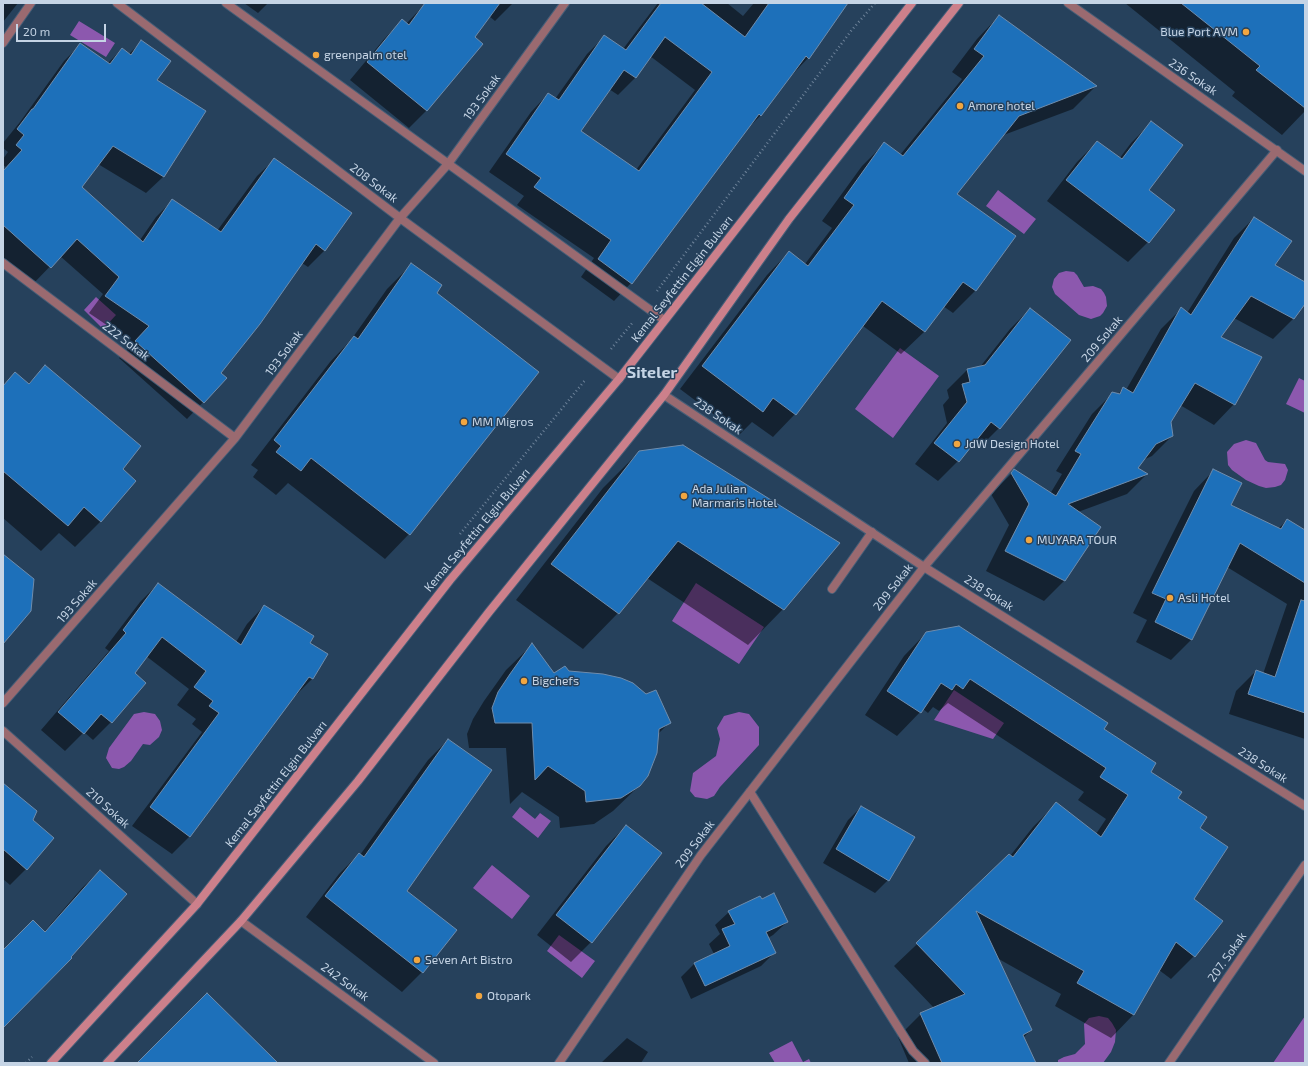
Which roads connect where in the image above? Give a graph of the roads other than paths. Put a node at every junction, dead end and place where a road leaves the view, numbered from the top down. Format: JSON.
{"nodes":[{"id":1,"x":31,"y":3,"type":"edge"},
{"id":2,"x":117,"y":3,"type":"edge"},
{"id":3,"x":226,"y":3,"type":"edge"},
{"id":4,"x":566,"y":3,"type":"edge"},
{"id":5,"x":912,"y":3,"type":"edge"},
{"id":6,"x":960,"y":3,"type":"edge"},
{"id":7,"x":1068,"y":3,"type":"edge"},
{"id":8,"x":3,"y":43,"type":"edge"},
{"id":9,"x":1277,"y":150,"type":"junction"},
{"id":10,"x":448,"y":164,"type":"junction"},
{"id":11,"x":1305,"y":171,"type":"edge"},
{"id":12,"x":400,"y":218,"type":"junction"},
{"id":13,"x":3,"y":263,"type":"edge"},
{"id":14,"x":664,"y":320,"type":"junction"},
{"id":15,"x":619,"y":379,"type":"junction"},
{"id":16,"x":664,"y":395,"type":"junction"},
{"id":17,"x":235,"y":438,"type":"junction"},
{"id":18,"x":872,"y":532,"type":"junction"},
{"id":19,"x":924,"y":567,"type":"junction"},
{"id":20,"x":832,"y":589,"type":"dead end"},
{"id":21,"x":3,"y":703,"type":"edge"},
{"id":22,"x":3,"y":731,"type":"edge"},
{"id":23,"x":750,"y":792,"type":"junction"},
{"id":24,"x":1305,"y":806,"type":"edge"},
{"id":25,"x":1305,"y":865,"type":"edge"},
{"id":26,"x":197,"y":904,"type":"junction"},
{"id":27,"x":241,"y":921,"type":"junction"},
{"id":28,"x":51,"y":1063,"type":"edge"},
{"id":29,"x":107,"y":1063,"type":"edge"},
{"id":30,"x":434,"y":1063,"type":"edge"},
{"id":31,"x":559,"y":1063,"type":"edge"},
{"id":32,"x":925,"y":1063,"type":"edge"},
{"id":33,"x":1169,"y":1063,"type":"edge"}],
"edges":[{"from":1,"to":8,"type":"street"},
{"from":2,"to":12,"type":"street","name":"208 Sokak"},
{"from":3,"to":10,"type":"street"},
{"from":4,"to":10,"type":"street","name":"193 Sokak"},
{"from":5,"to":14,"type":"main road","name":"Kemal Seyfettin Elgin Bulvarı"},
{"from":6,"to":16,"type":"main road"},
{"from":7,"to":9,"type":"street","name":"236 Sokak"},
{"from":9,"to":11,"type":"street","name":"236 Sokak"},
{"from":9,"to":19,"type":"street","name":"209 Sokak"},
{"from":10,"to":12,"type":"street","name":"193 Sokak"},
{"from":10,"to":14,"type":"street"},
{"from":12,"to":15,"type":"street","name":"208 Sokak"},
{"from":12,"to":17,"type":"street","name":"193 Sokak"},
{"from":13,"to":17,"type":"street","name":"222 Sokak"},
{"from":14,"to":15,"type":"main road","name":"Kemal Seyfettin Elgin Bulvarı"},
{"from":15,"to":26,"type":"main road","name":"Kemal Seyfettin Elgin Bulvarı"},
{"from":16,"to":18,"type":"street","name":"238 Sokak"},
{"from":16,"to":27,"type":"main road"},
{"from":17,"to":21,"type":"street","name":"193 Sokak"},
{"from":18,"to":19,"type":"street","name":"238 Sokak"},
{"from":18,"to":20,"type":"street"},
{"from":19,"to":23,"type":"street","name":"209 Sokak"},
{"from":19,"to":24,"type":"street","name":"238 Sokak"},
{"from":22,"to":26,"type":"street","name":"210 Sokak"},
{"from":23,"to":31,"type":"street","name":"209 Sokak"},
{"from":23,"to":32,"type":"street"},
{"from":25,"to":33,"type":"street","name":"207. Sokak"},
{"from":26,"to":28,"type":"main road","name":"Kemal Seyfettin Elgin Bulvarı"},
{"from":27,"to":29,"type":"main road"},
{"from":27,"to":30,"type":"street","name":"242 Sokak"}]}
